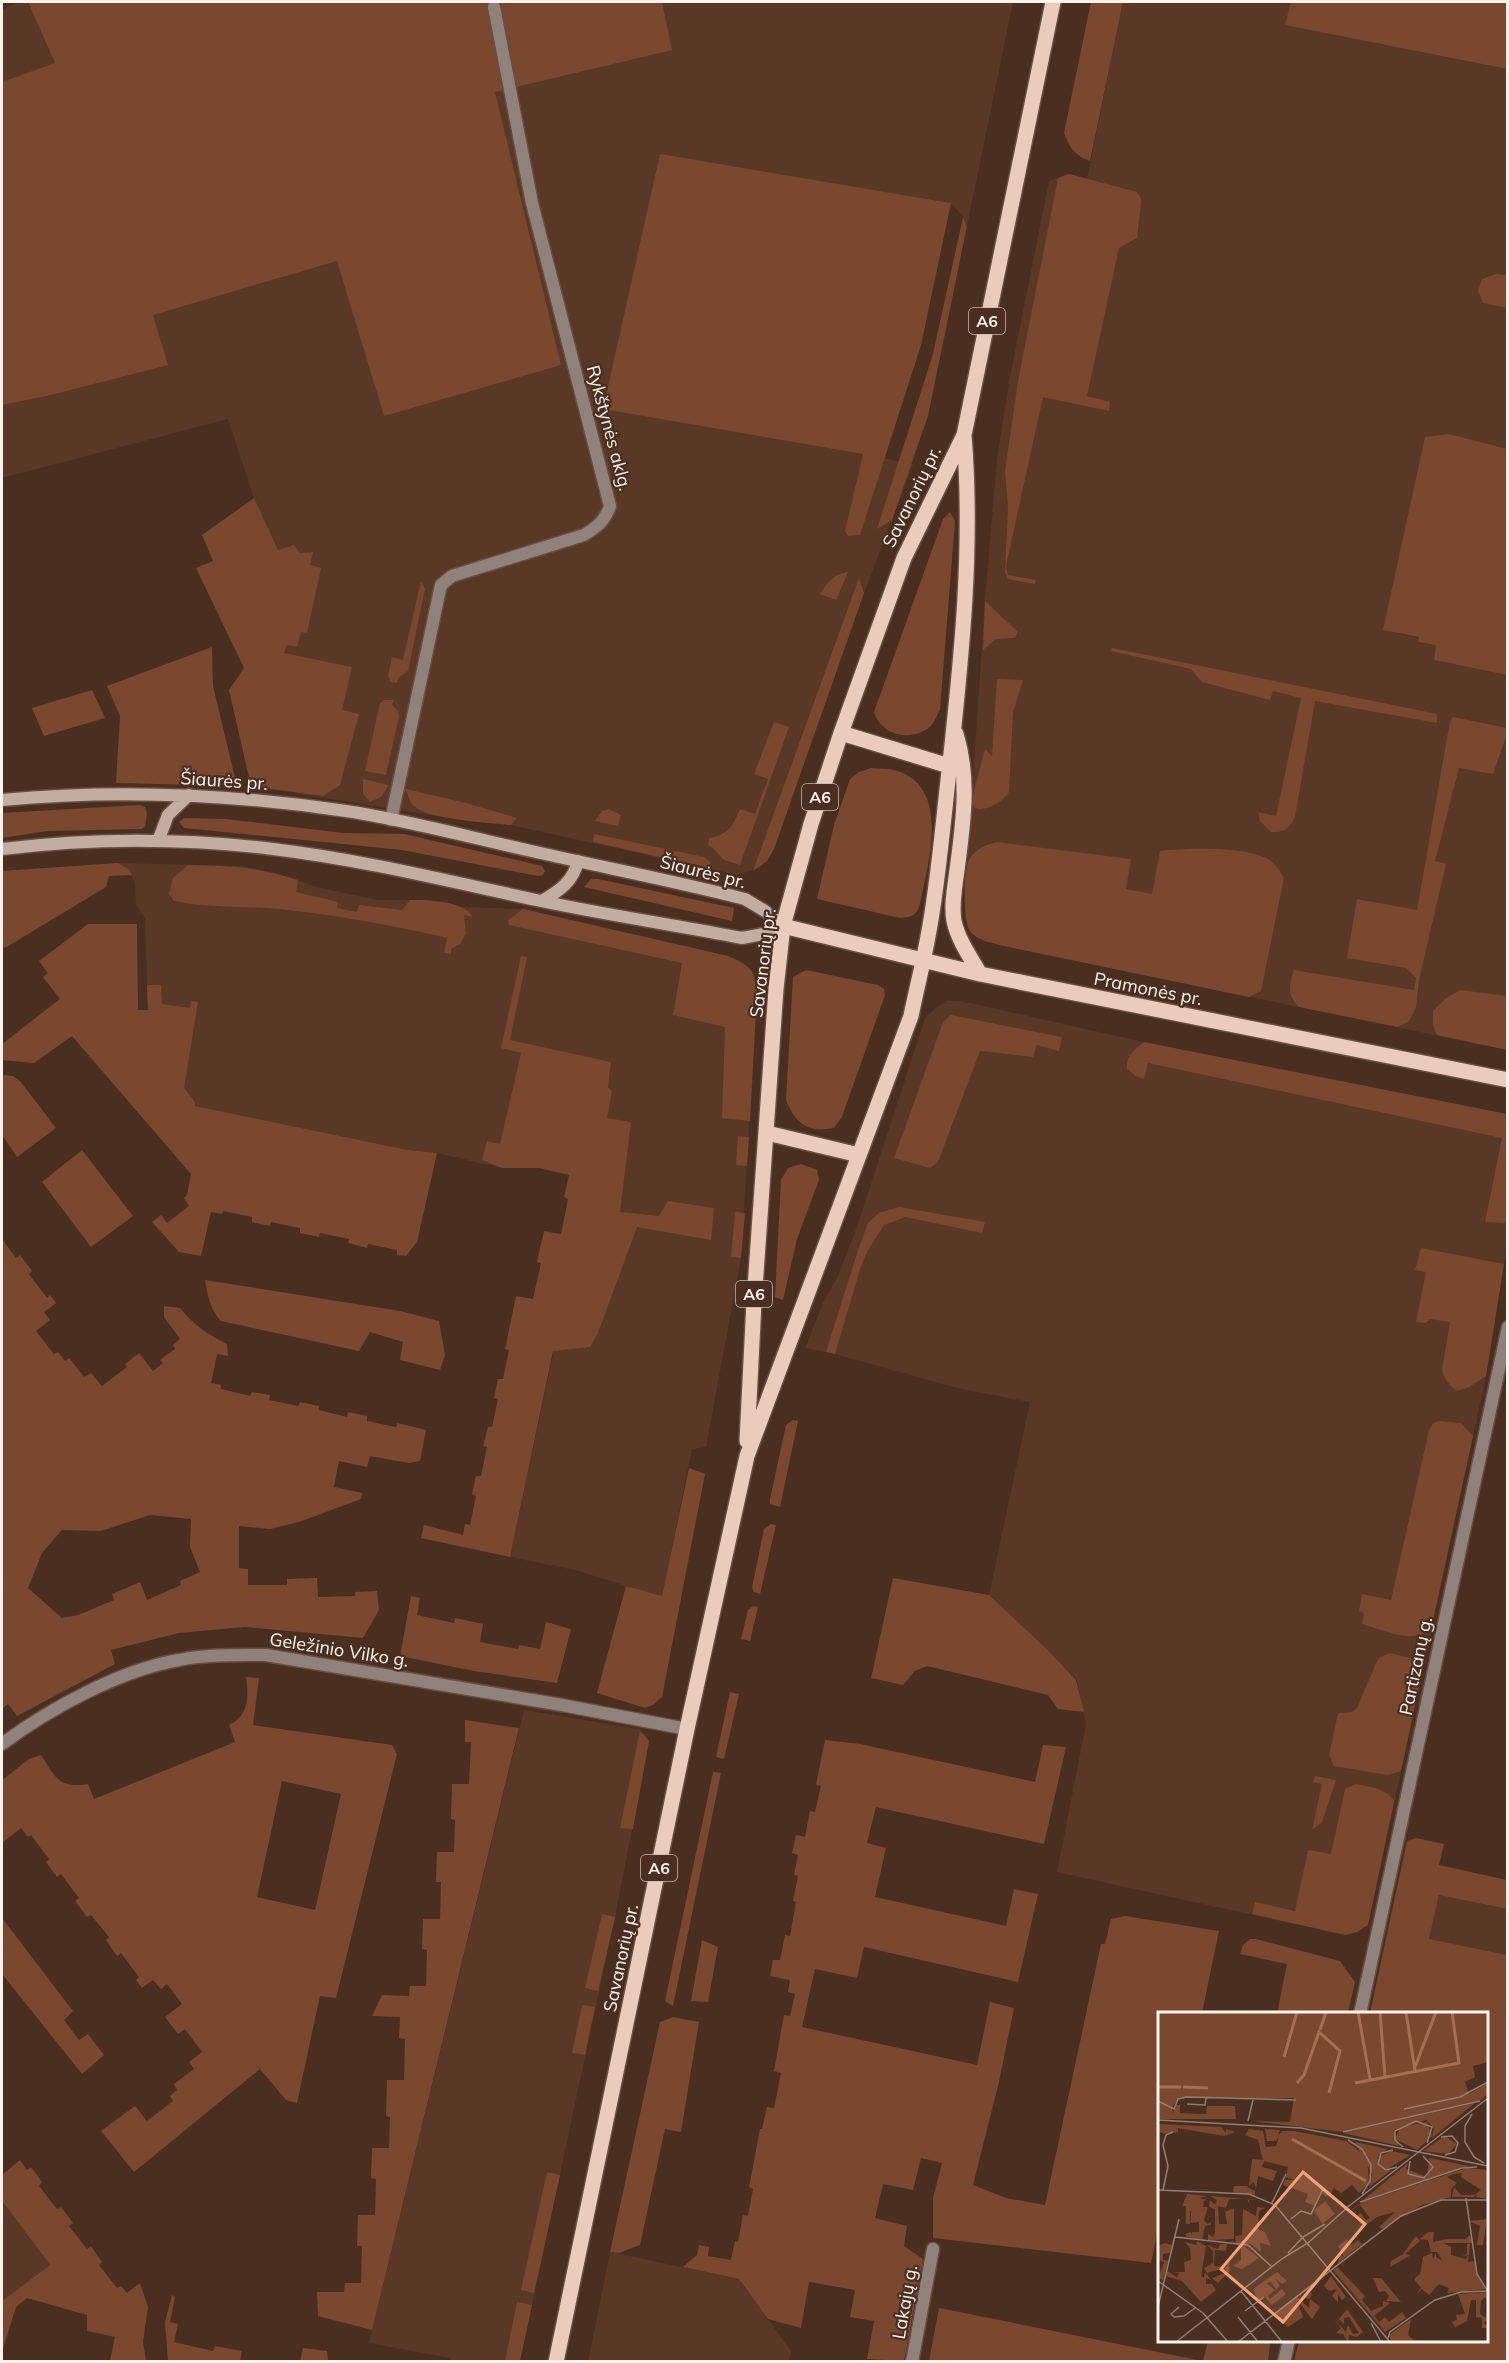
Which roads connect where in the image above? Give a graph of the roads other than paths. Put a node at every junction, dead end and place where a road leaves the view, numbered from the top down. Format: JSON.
{"nodes":[{"id":1,"x":1053,"y":2,"type":"edge"},
{"id":2,"x":494,"y":7,"type":"dead end"},
{"id":3,"x":964,"y":435,"type":"junction"},
{"id":4,"x":954,"y":728,"type":"junction"},
{"id":5,"x":841,"y":733,"type":"junction"},
{"id":6,"x":949,"y":766,"type":"junction"},
{"id":7,"x":189,"y":795,"type":"junction"},
{"id":8,"x":2,"y":800,"type":"edge"},
{"id":9,"x":391,"y":820,"type":"junction"},
{"id":10,"x":158,"y":841,"type":"junction"},
{"id":11,"x":2,"y":849,"type":"edge"},
{"id":12,"x":578,"y":861,"type":"junction"},
{"id":13,"x":542,"y":901,"type":"junction"},
{"id":14,"x":783,"y":926,"type":"junction"},
{"id":15,"x":923,"y":960,"type":"junction"},
{"id":16,"x":980,"y":974,"type":"junction"},
{"id":17,"x":1508,"y":1080,"type":"edge"},
{"id":18,"x":767,"y":1133,"type":"junction"},
{"id":19,"x":859,"y":1155,"type":"junction"},
{"id":20,"x":1508,"y":1327,"type":"edge"},
{"id":21,"x":747,"y":1456,"type":"junction"},
{"id":22,"x":687,"y":1729,"type":"junction"},
{"id":23,"x":2,"y":1744,"type":"edge"},
{"id":24,"x":1360,"y":2012,"type":"edge"},
{"id":25,"x":933,"y":2248,"type":"dead end"},
{"id":26,"x":1289,"y":2342,"type":"edge"},
{"id":27,"x":556,"y":2361,"type":"edge"},
{"id":28,"x":912,"y":2361,"type":"edge"},
{"id":29,"x":1284,"y":2361,"type":"edge"}],
"edges":[{"from":1,"to":3,"type":"main road","name":"Savanorių pr.","number":"A6"},
{"from":2,"to":9,"type":"street","name":"Rykštynės aklg."},
{"from":3,"to":4,"type":"main road","name":"Savanorių pr.","number":"A6"},
{"from":3,"to":5,"type":"main road","name":"Savanorių pr.","number":"A6"},
{"from":4,"to":6,"type":"main road","name":"Savanorių pr.","number":"A6"},
{"from":4,"to":16,"type":"main road"},
{"from":5,"to":6,"type":"main road"},
{"from":5,"to":14,"type":"main road","name":"Savanorių pr.","number":"A6"},
{"from":6,"to":15,"type":"main road","name":"Savanorių pr.","number":"A6"},
{"from":7,"to":8,"type":"main road","name":"Šiaurės pr."},
{"from":7,"to":9,"type":"main road","name":"Šiaurės pr."},
{"from":7,"to":10,"type":"main road"},
{"from":9,"to":12,"type":"main road","name":"Šiaurės pr."},
{"from":10,"to":11,"type":"main road"},
{"from":10,"to":13,"type":"main road"},
{"from":12,"to":13,"type":"main road"},
{"from":12,"to":14,"type":"main road","name":"Šiaurės pr."},
{"from":13,"to":14,"type":"main road"},
{"from":14,"to":15,"type":"main road","name":"Pramonės pr."},
{"from":14,"to":18,"type":"main road","name":"Savanorių pr.","number":"A6"},
{"from":15,"to":16,"type":"main road","name":"Pramonės pr."},
{"from":15,"to":19,"type":"main road","name":"Savanorių pr.","number":"A6"},
{"from":16,"to":17,"type":"main road","name":"Pramonės pr."},
{"from":18,"to":19,"type":"main road"},
{"from":18,"to":21,"type":"main road","name":"Savanorių pr.","number":"A6"},
{"from":19,"to":21,"type":"main road","name":"Savanorių pr.","number":"A6"},
{"from":20,"to":24,"type":"street","name":"Partizanų g."},
{"from":21,"to":22,"type":"main road","name":"Savanorių pr.","number":"A6"},
{"from":22,"to":23,"type":"street","name":"Geležinio Vilko g."},
{"from":22,"to":27,"type":"main road","name":"Savanorių pr.","number":"A6"},
{"from":25,"to":28,"type":"street","name":"Lakajų g."},
{"from":26,"to":29,"type":"street"}]}
